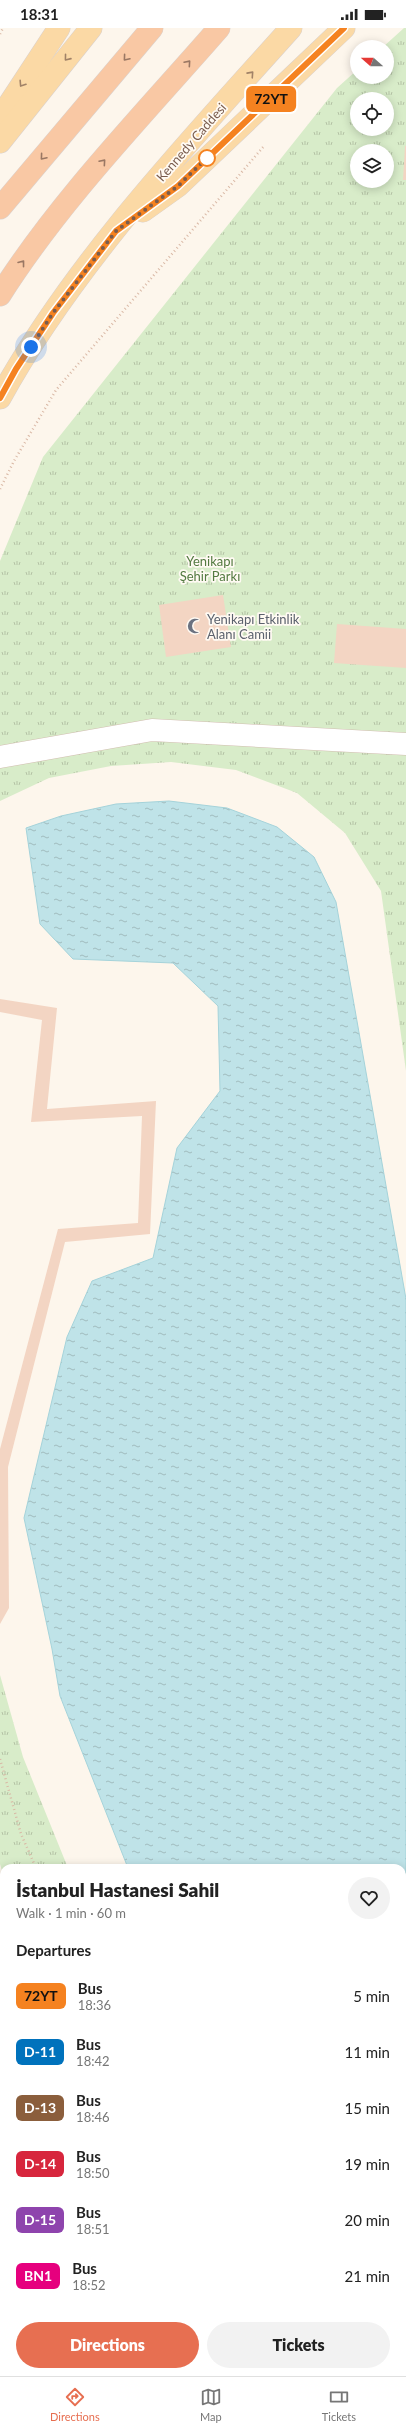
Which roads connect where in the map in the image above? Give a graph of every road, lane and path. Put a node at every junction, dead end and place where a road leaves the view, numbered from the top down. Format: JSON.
{"nodes":[{"id":1,"x":3,"y":28,"type":"edge"},
{"id":2,"x":58,"y":28,"type":"edge"},
{"id":3,"x":92,"y":28,"type":"edge"},
{"id":4,"x":152,"y":28,"type":"edge"},
{"id":5,"x":219,"y":28,"type":"edge"},
{"id":6,"x":291,"y":28,"type":"edge"},
{"id":7,"x":344,"y":28,"type":"edge"},
{"id":8,"x":0,"y":34,"type":"edge"},
{"id":9,"x":0,"y":118,"type":"edge"},
{"id":10,"x":0,"y":142,"type":"edge"},
{"id":11,"x":266,"y":142,"type":"dead end"},
{"id":12,"x":0,"y":208,"type":"edge"},
{"id":13,"x":116,"y":231,"type":"junction"},
{"id":14,"x":0,"y":295,"type":"edge"},
{"id":15,"x":0,"y":398,"type":"edge"},
{"id":16,"x":0,"y":489,"type":"edge"},
{"id":17,"x":406,"y":744,"type":"edge"},
{"id":18,"x":0,"y":757,"type":"edge"},
{"id":19,"x":0,"y":1759,"type":"edge"},
{"id":20,"x":34,"y":1864,"type":"edge"}],
"edges":[{"from":1,"to":8,"type":"path"},
{"from":2,"to":9,"type":"main road","one_way":true},
{"from":3,"to":10,"type":"main road","one_way":true},
{"from":4,"to":12,"type":"highway","one_way":true},
{"from":14,"to":5,"type":"highway","one_way":true},
{"from":13,"to":6,"type":"main road","name":"Kennedy Caddesi","one_way":true},
{"from":7,"to":13,"type":"main road"},
{"from":11,"to":16,"type":"path"},
{"from":13,"to":15,"type":"main road","name":"Kennedy Caddesi"},
{"from":17,"to":18,"type":"street"},
{"from":19,"to":20,"type":"path"}]}
